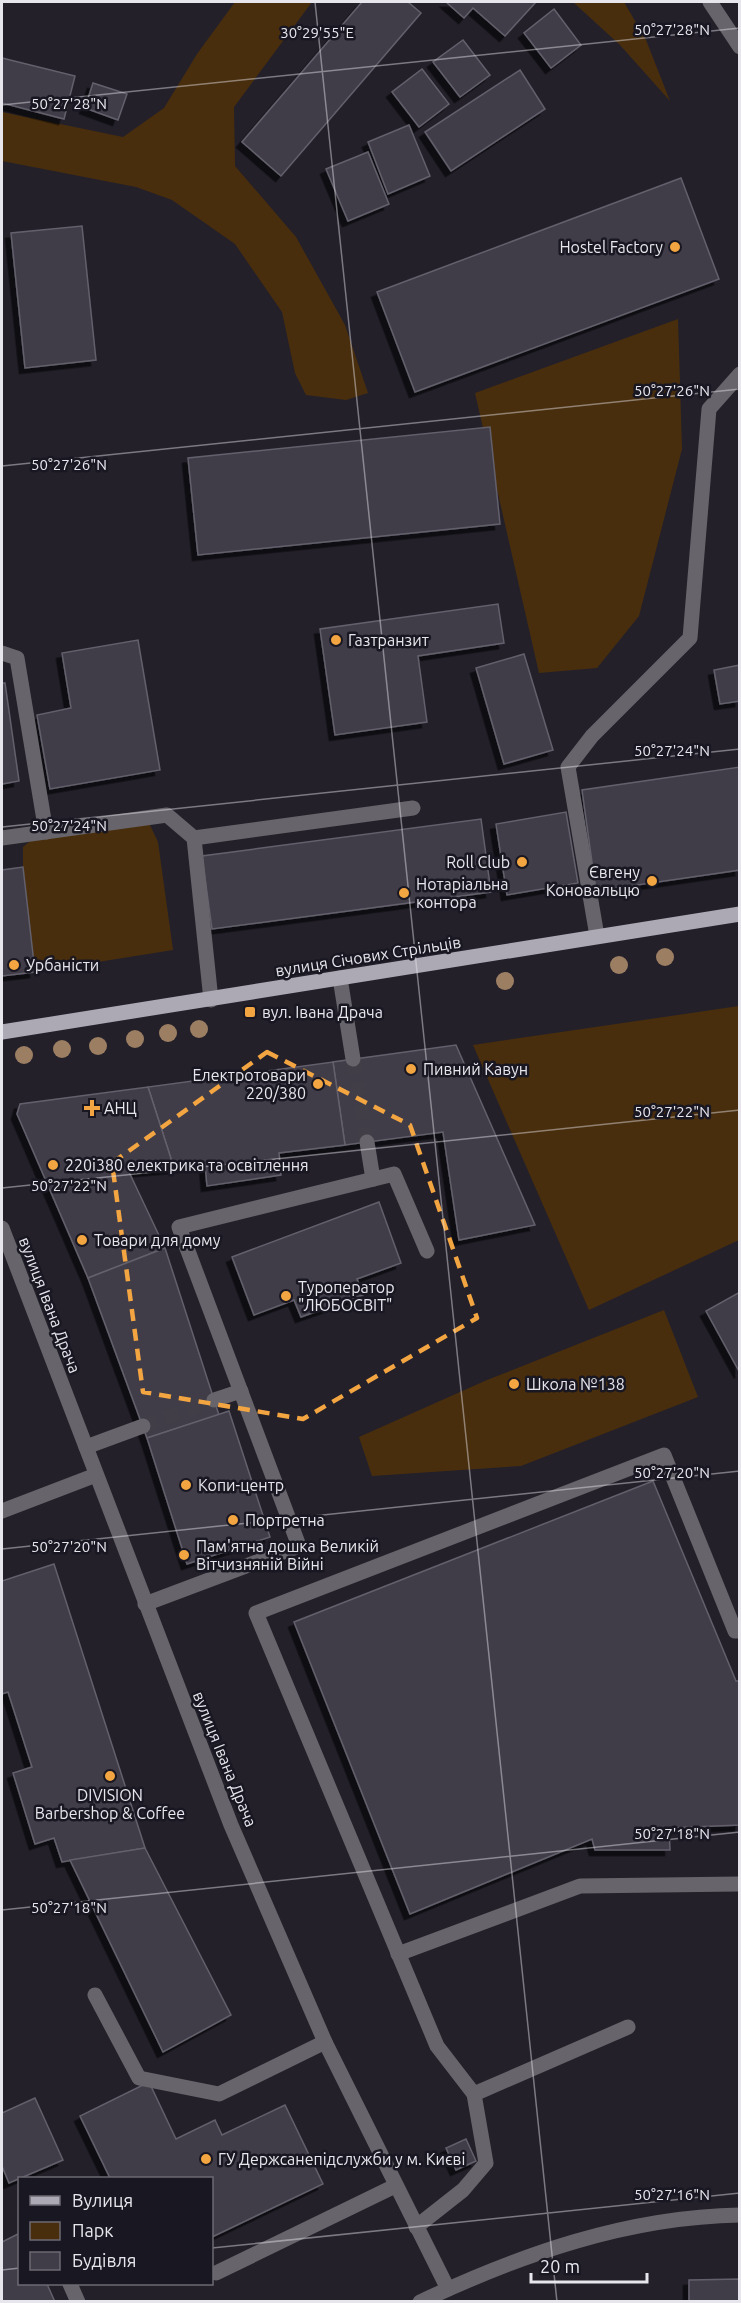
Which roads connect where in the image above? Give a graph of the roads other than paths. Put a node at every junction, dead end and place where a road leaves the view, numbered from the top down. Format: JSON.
{"nodes":[{"id":1,"x":710,"y":2,"type":"edge"},
{"id":2,"x":740,"y":47,"type":"edge"},
{"id":3,"x":740,"y":374,"type":"edge"},
{"id":4,"x":2,"y":653,"type":"edge"},
{"id":5,"x":413,"y":808,"type":"dead end"},
{"id":6,"x":46,"y":832,"type":"junction"},
{"id":7,"x":2,"y":838,"type":"edge"},
{"id":8,"x":194,"y":838,"type":"junction"},
{"id":9,"x":740,"y":914,"type":"edge"},
{"id":10,"x":597,"y":936,"type":"junction"},
{"id":11,"x":340,"y":978,"type":"junction"},
{"id":12,"x":211,"y":1000,"type":"junction"},
{"id":13,"x":2,"y":1032,"type":"edge"},
{"id":14,"x":353,"y":1059,"type":"tunnel mouth"},
{"id":15,"x":367,"y":1142,"type":"tunnel mouth"},
{"id":16,"x":373,"y":1179,"type":"junction"},
{"id":17,"x":2,"y":1228,"type":"edge"},
{"id":18,"x":427,"y":1251,"type":"dead end"},
{"id":19,"x":241,"y":1391,"type":"junction"},
{"id":20,"x":214,"y":1400,"type":"tunnel mouth"},
{"id":21,"x":142,"y":1426,"type":"tunnel mouth"},
{"id":22,"x":86,"y":1447,"type":"junction"},
{"id":23,"x":96,"y":1475,"type":"junction"},
{"id":24,"x":2,"y":1511,"type":"edge"},
{"id":25,"x":145,"y":1604,"type":"junction"},
{"id":26,"x":740,"y":1631,"type":"edge"},
{"id":27,"x":740,"y":1884,"type":"edge"},
{"id":28,"x":398,"y":1954,"type":"junction"},
{"id":29,"x":95,"y":1995,"type":"dead end"},
{"id":30,"x":628,"y":2027,"type":"dead end"},
{"id":31,"x":325,"y":2042,"type":"junction"},
{"id":32,"x":474,"y":2094,"type":"junction"},
{"id":33,"x":395,"y":2186,"type":"junction"},
{"id":34,"x":740,"y":2215,"type":"edge"},
{"id":35,"x":416,"y":2227,"type":"junction"},
{"id":36,"x":216,"y":2273,"type":"dead end"},
{"id":37,"x":71,"y":2285,"type":"edge"},
{"id":38,"x":448,"y":2289,"type":"junction"},
{"id":39,"x":78,"y":2301,"type":"edge"},
{"id":40,"x":420,"y":2301,"type":"edge"}],
"edges":[{"from":1,"to":2,"type":"street"},
{"from":3,"to":10,"type":"street"},
{"from":4,"to":6,"type":"street"},
{"from":5,"to":8,"type":"street"},
{"from":6,"to":7,"type":"street"},
{"from":6,"to":8,"type":"street"},
{"from":8,"to":12,"type":"street"},
{"from":9,"to":10,"type":"main road","name":"вулиця Січових Стрільців"},
{"from":10,"to":11,"type":"main road","name":"вулиця Січових Стрільців"},
{"from":11,"to":12,"type":"main road","name":"вулиця Січових Стрільців"},
{"from":11,"to":14,"type":"street"},
{"from":12,"to":13,"type":"main road","name":"вулиця Січових Стрільців"},
{"from":15,"to":16,"type":"street"},
{"from":16,"to":18,"type":"street"},
{"from":16,"to":19,"type":"street"},
{"from":17,"to":22,"type":"street","name":"вулиця Івана Драча"},
{"from":19,"to":20,"type":"street"},
{"from":19,"to":25,"type":"street"},
{"from":21,"to":22,"type":"street"},
{"from":22,"to":23,"type":"street","name":"вулиця Івана Драча"},
{"from":23,"to":24,"type":"street"},
{"from":23,"to":25,"type":"street","name":"вулиця Івана Драча"},
{"from":25,"to":31,"type":"street","name":"вулиця Івана Драча"},
{"from":26,"to":28,"type":"street"},
{"from":27,"to":28,"type":"street"},
{"from":28,"to":32,"type":"street"},
{"from":29,"to":31,"type":"street"},
{"from":30,"to":32,"type":"street"},
{"from":31,"to":33,"type":"street","name":"вулиця Івана Драча"},
{"from":32,"to":35,"type":"street"},
{"from":33,"to":35,"type":"street","name":"вулиця Івана Драча"},
{"from":33,"to":36,"type":"street"},
{"from":34,"to":38,"type":"street"},
{"from":35,"to":38,"type":"street","name":"вулиця Івана Драча"},
{"from":37,"to":39,"type":"street"},
{"from":38,"to":40,"type":"street"}]}
